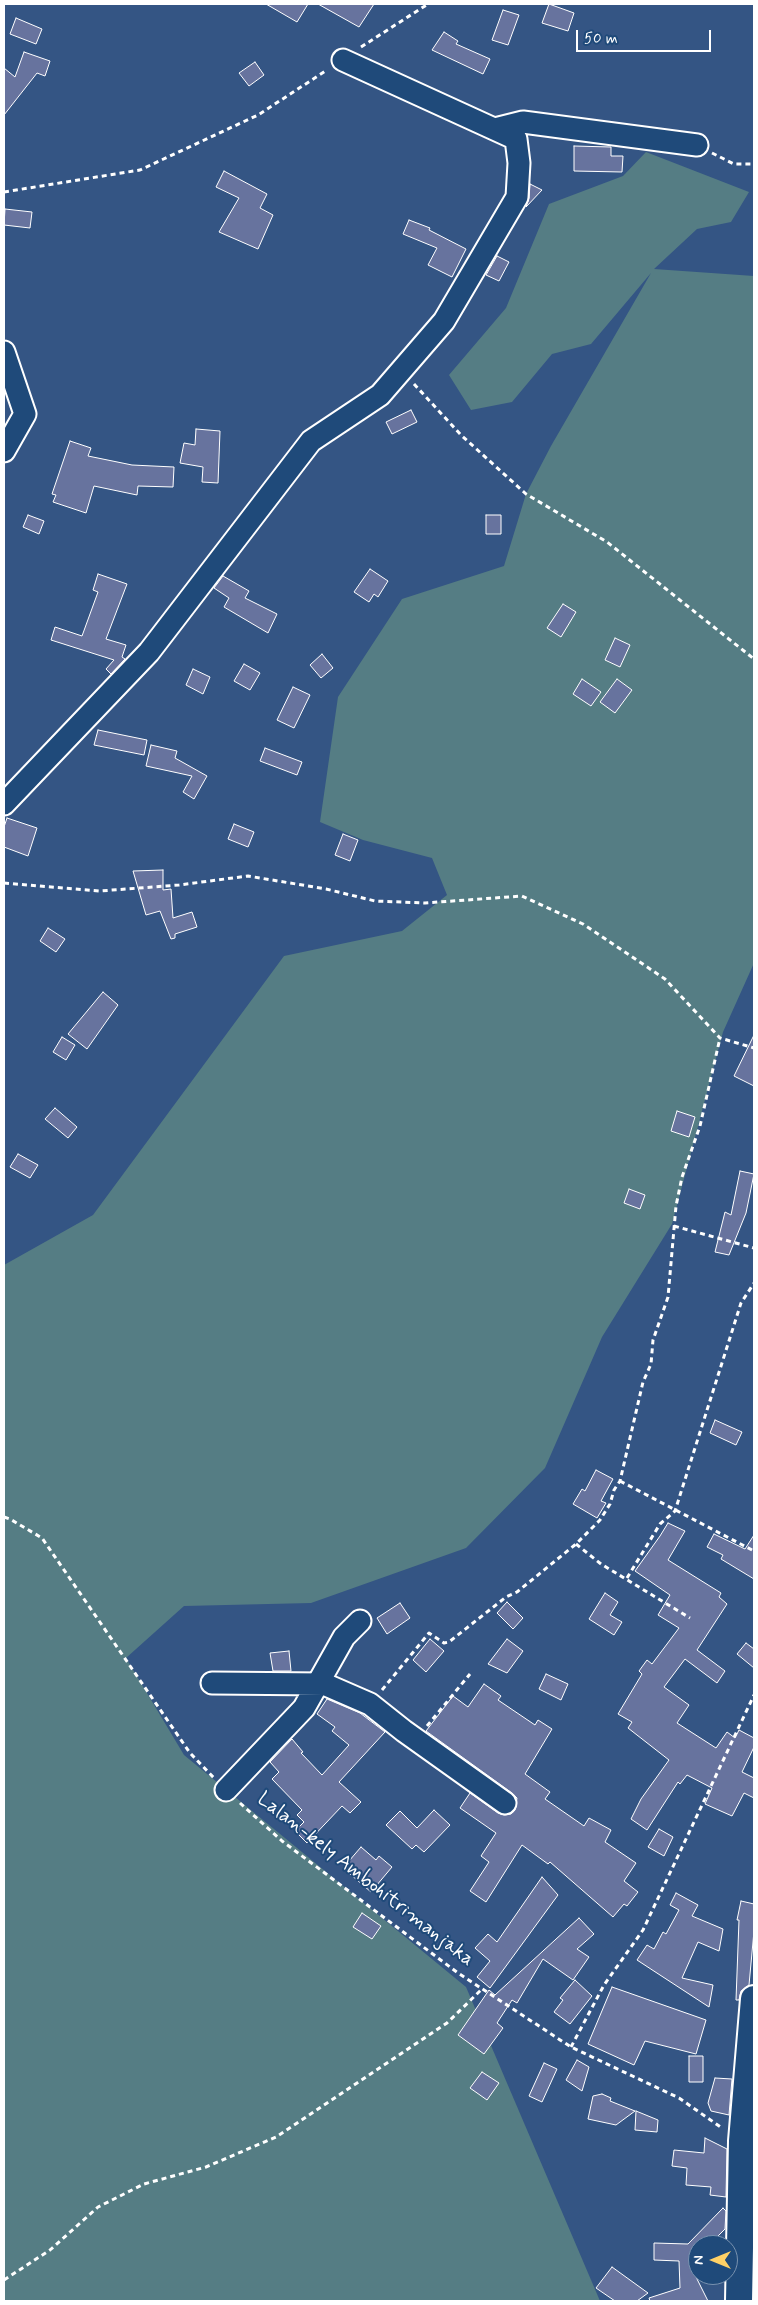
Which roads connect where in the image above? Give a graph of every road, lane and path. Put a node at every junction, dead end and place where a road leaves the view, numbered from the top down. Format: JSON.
{"nodes":[{"id":1,"x":428,"y":4,"type":"edge"},
{"id":2,"x":343,"y":60,"type":"junction"},
{"id":3,"x":495,"y":129,"type":"junction"},
{"id":4,"x":697,"y":145,"type":"joint"},
{"id":5,"x":754,"y":164,"type":"edge"},
{"id":6,"x":4,"y":192,"type":"edge"},
{"id":7,"x":4,"y":352,"type":"edge"},
{"id":8,"x":401,"y":371,"type":"junction"},
{"id":9,"x":4,"y":451,"type":"edge"},
{"id":10,"x":754,"y":659,"type":"edge"},
{"id":11,"x":4,"y":804,"type":"edge"},
{"id":12,"x":4,"y":883,"type":"edge"},
{"id":13,"x":720,"y":1038,"type":"junction"},
{"id":14,"x":754,"y":1048,"type":"edge"},
{"id":15,"x":674,"y":1226,"type":"junction"},
{"id":16,"x":754,"y":1248,"type":"edge"},
{"id":17,"x":754,"y":1283,"type":"edge"},
{"id":18,"x":620,"y":1481,"type":"junction"},
{"id":19,"x":675,"y":1511,"type":"junction"},
{"id":20,"x":4,"y":1517,"type":"edge"},
{"id":21,"x":576,"y":1544,"type":"junction"},
{"id":22,"x":754,"y":1551,"type":"edge"},
{"id":23,"x":627,"y":1578,"type":"junction"},
{"id":24,"x":690,"y":1618,"type":"dead end"},
{"id":25,"x":360,"y":1621,"type":"dead end"},
{"id":26,"x":470,"y":1674,"type":"dead end"},
{"id":27,"x":212,"y":1683,"type":"dead end"},
{"id":28,"x":318,"y":1684,"type":"junction"},
{"id":29,"x":754,"y":1695,"type":"edge"},
{"id":30,"x":370,"y":1704,"type":"junction"},
{"id":31,"x":416,"y":1740,"type":"junction"},
{"id":32,"x":226,"y":1790,"type":"junction"},
{"id":33,"x":505,"y":1803,"type":"dead end"},
{"id":34,"x":482,"y":1989,"type":"junction"},
{"id":35,"x":754,"y":1999,"type":"edge"},
{"id":36,"x":571,"y":2047,"type":"junction"},
{"id":37,"x":742,"y":2141,"type":"junction"},
{"id":38,"x":754,"y":2166,"type":"edge"},
{"id":39,"x":4,"y":2280,"type":"edge"},
{"id":40,"x":739,"y":2301,"type":"edge"}],
"edges":[{"from":1,"to":2,"type":"path"},
{"from":2,"to":3,"type":"street"},
{"from":2,"to":6,"type":"path"},
{"from":3,"to":4,"type":"street"},
{"from":3,"to":8,"type":"street"},
{"from":4,"to":5,"type":"path"},
{"from":7,"to":9,"type":"street"},
{"from":8,"to":10,"type":"path"},
{"from":8,"to":11,"type":"street"},
{"from":12,"to":13,"type":"path"},
{"from":13,"to":14,"type":"path"},
{"from":13,"to":15,"type":"path"},
{"from":15,"to":16,"type":"path"},
{"from":15,"to":18,"type":"path"},
{"from":17,"to":19,"type":"path"},
{"from":18,"to":19,"type":"path"},
{"from":18,"to":21,"type":"path"},
{"from":19,"to":22,"type":"path"},
{"from":19,"to":23,"type":"path"},
{"from":20,"to":32,"type":"path","name":"Lalan-kely Ambohitrimanjaka"},
{"from":21,"to":23,"type":"path"},
{"from":21,"to":30,"type":"path"},
{"from":23,"to":24,"type":"path"},
{"from":25,"to":28,"type":"street"},
{"from":26,"to":31,"type":"path"},
{"from":27,"to":28,"type":"street"},
{"from":28,"to":30,"type":"street"},
{"from":28,"to":32,"type":"street"},
{"from":29,"to":36,"type":"path"},
{"from":30,"to":31,"type":"street"},
{"from":31,"to":33,"type":"street"},
{"from":32,"to":34,"type":"path","name":"Lalan-kely Ambohitrimanjaka"},
{"from":34,"to":36,"type":"path","name":"Lalan-kely Ambohitrimanjaka"},
{"from":34,"to":39,"type":"path"},
{"from":35,"to":37,"type":"street"},
{"from":36,"to":37,"type":"path","name":"Lalan-kely Ambohitrimanjaka"},
{"from":37,"to":38,"type":"street"},
{"from":37,"to":40,"type":"street"}]}
